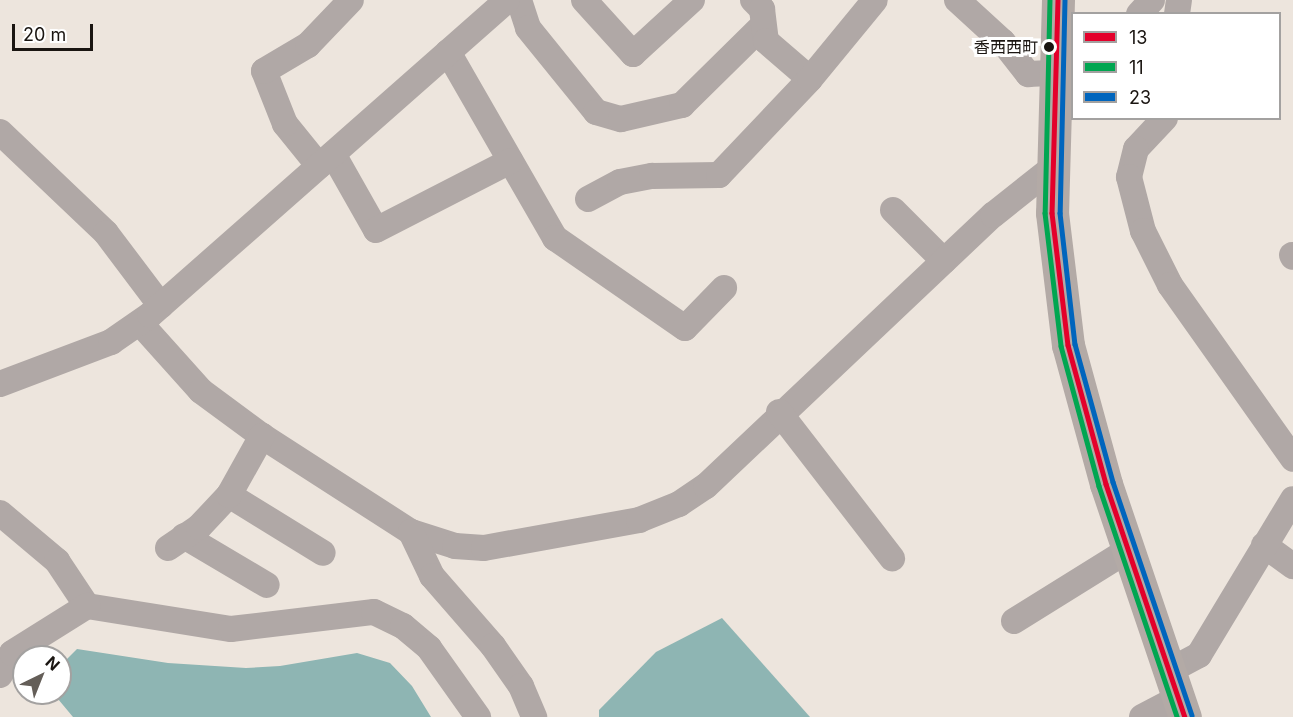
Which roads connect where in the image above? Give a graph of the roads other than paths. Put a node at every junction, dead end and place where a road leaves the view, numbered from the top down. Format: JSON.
{"nodes":[{"id":1,"x":351,"y":0,"type":"edge"},
{"id":2,"x":507,"y":0,"type":"edge"},
{"id":3,"x":519,"y":0,"type":"edge"},
{"id":4,"x":584,"y":0,"type":"edge"},
{"id":5,"x":692,"y":0,"type":"edge"},
{"id":6,"x":753,"y":0,"type":"edge"},
{"id":7,"x":874,"y":0,"type":"edge"},
{"id":8,"x":957,"y":0,"type":"edge"},
{"id":9,"x":1059,"y":0,"type":"edge"},
{"id":10,"x":1152,"y":0,"type":"edge"},
{"id":11,"x":1142,"y":12,"type":"edge"},
{"id":12,"x":763,"y":25,"type":"junction"},
{"id":13,"x":448,"y":52,"type":"junction"},
{"id":14,"x":1064,"y":73,"type":"edge"},
{"id":15,"x":810,"y":80,"type":"junction"},
{"id":16,"x":1163,"y":120,"type":"edge"},
{"id":17,"x":0,"y":132,"type":"edge"},
{"id":18,"x":326,"y":160,"type":"junction"},
{"id":19,"x":510,"y":161,"type":"junction"},
{"id":20,"x":1052,"y":168,"type":"junction"},
{"id":21,"x":588,"y":200,"type":"dead end"},
{"id":22,"x":893,"y":210,"type":"dead end"},
{"id":23,"x":944,"y":261,"type":"junction"},
{"id":24,"x":724,"y":288,"type":"dead end"},
{"id":25,"x":161,"y":306,"type":"junction"},
{"id":26,"x":140,"y":322,"type":"junction"},
{"id":27,"x":0,"y":384,"type":"edge"},
{"id":28,"x":779,"y":412,"type":"junction"},
{"id":29,"x":262,"y":436,"type":"junction"},
{"id":30,"x":1292,"y":453,"type":"edge"},
{"id":31,"x":229,"y":495,"type":"junction"},
{"id":32,"x":1293,"y":498,"type":"edge"},
{"id":33,"x":0,"y":513,"type":"edge"},
{"id":34,"x":411,"y":532,"type":"junction"},
{"id":35,"x":1264,"y":545,"type":"junction"},
{"id":36,"x":1128,"y":550,"type":"junction"},
{"id":37,"x":323,"y":553,"type":"dead end"},
{"id":38,"x":892,"y":558,"type":"dead end"},
{"id":39,"x":1293,"y":566,"type":"edge"},
{"id":40,"x":267,"y":585,"type":"dead end"},
{"id":41,"x":87,"y":606,"type":"junction"},
{"id":42,"x":1014,"y":621,"type":"dead end"},
{"id":43,"x":0,"y":675,"type":"edge"},
{"id":44,"x":1177,"y":695,"type":"edge"},
{"id":45,"x":478,"y":717,"type":"edge"},
{"id":46,"x":534,"y":717,"type":"edge"},
{"id":47,"x":1142,"y":717,"type":"edge"}],
"edges":[{"from":1,"to":18,"type":"street"},
{"from":2,"to":13,"type":"street"},
{"from":3,"to":12,"type":"street"},
{"from":4,"to":5,"type":"street"},
{"from":6,"to":12,"type":"street"},
{"from":7,"to":15,"type":"street"},
{"from":8,"to":14,"type":"street"},
{"from":9,"to":14,"type":"main road"},
{"from":10,"to":11,"type":"street"},
{"from":12,"to":15,"type":"street"},
{"from":13,"to":18,"type":"street"},
{"from":13,"to":19,"type":"street"},
{"from":14,"to":20,"type":"main road"},
{"from":15,"to":21,"type":"street"},
{"from":16,"to":30,"type":"street"},
{"from":17,"to":25,"type":"street"},
{"from":18,"to":19,"type":"street"},
{"from":18,"to":25,"type":"street"},
{"from":19,"to":24,"type":"street"},
{"from":20,"to":23,"type":"street"},
{"from":20,"to":36,"type":"main road"},
{"from":22,"to":23,"type":"street"},
{"from":23,"to":28,"type":"street"},
{"from":25,"to":26,"type":"street"},
{"from":26,"to":27,"type":"street"},
{"from":26,"to":29,"type":"street"},
{"from":28,"to":34,"type":"street"},
{"from":28,"to":38,"type":"street"},
{"from":29,"to":31,"type":"street"},
{"from":29,"to":34,"type":"street"},
{"from":31,"to":37,"type":"street"},
{"from":31,"to":40,"type":"street"},
{"from":32,"to":35,"type":"street"},
{"from":33,"to":41,"type":"street"},
{"from":34,"to":46,"type":"street"},
{"from":35,"to":39,"type":"street"},
{"from":35,"to":44,"type":"street"},
{"from":36,"to":42,"type":"street"},
{"from":36,"to":44,"type":"main road"},
{"from":41,"to":43,"type":"street"},
{"from":41,"to":45,"type":"street"},
{"from":44,"to":47,"type":"street"}]}
